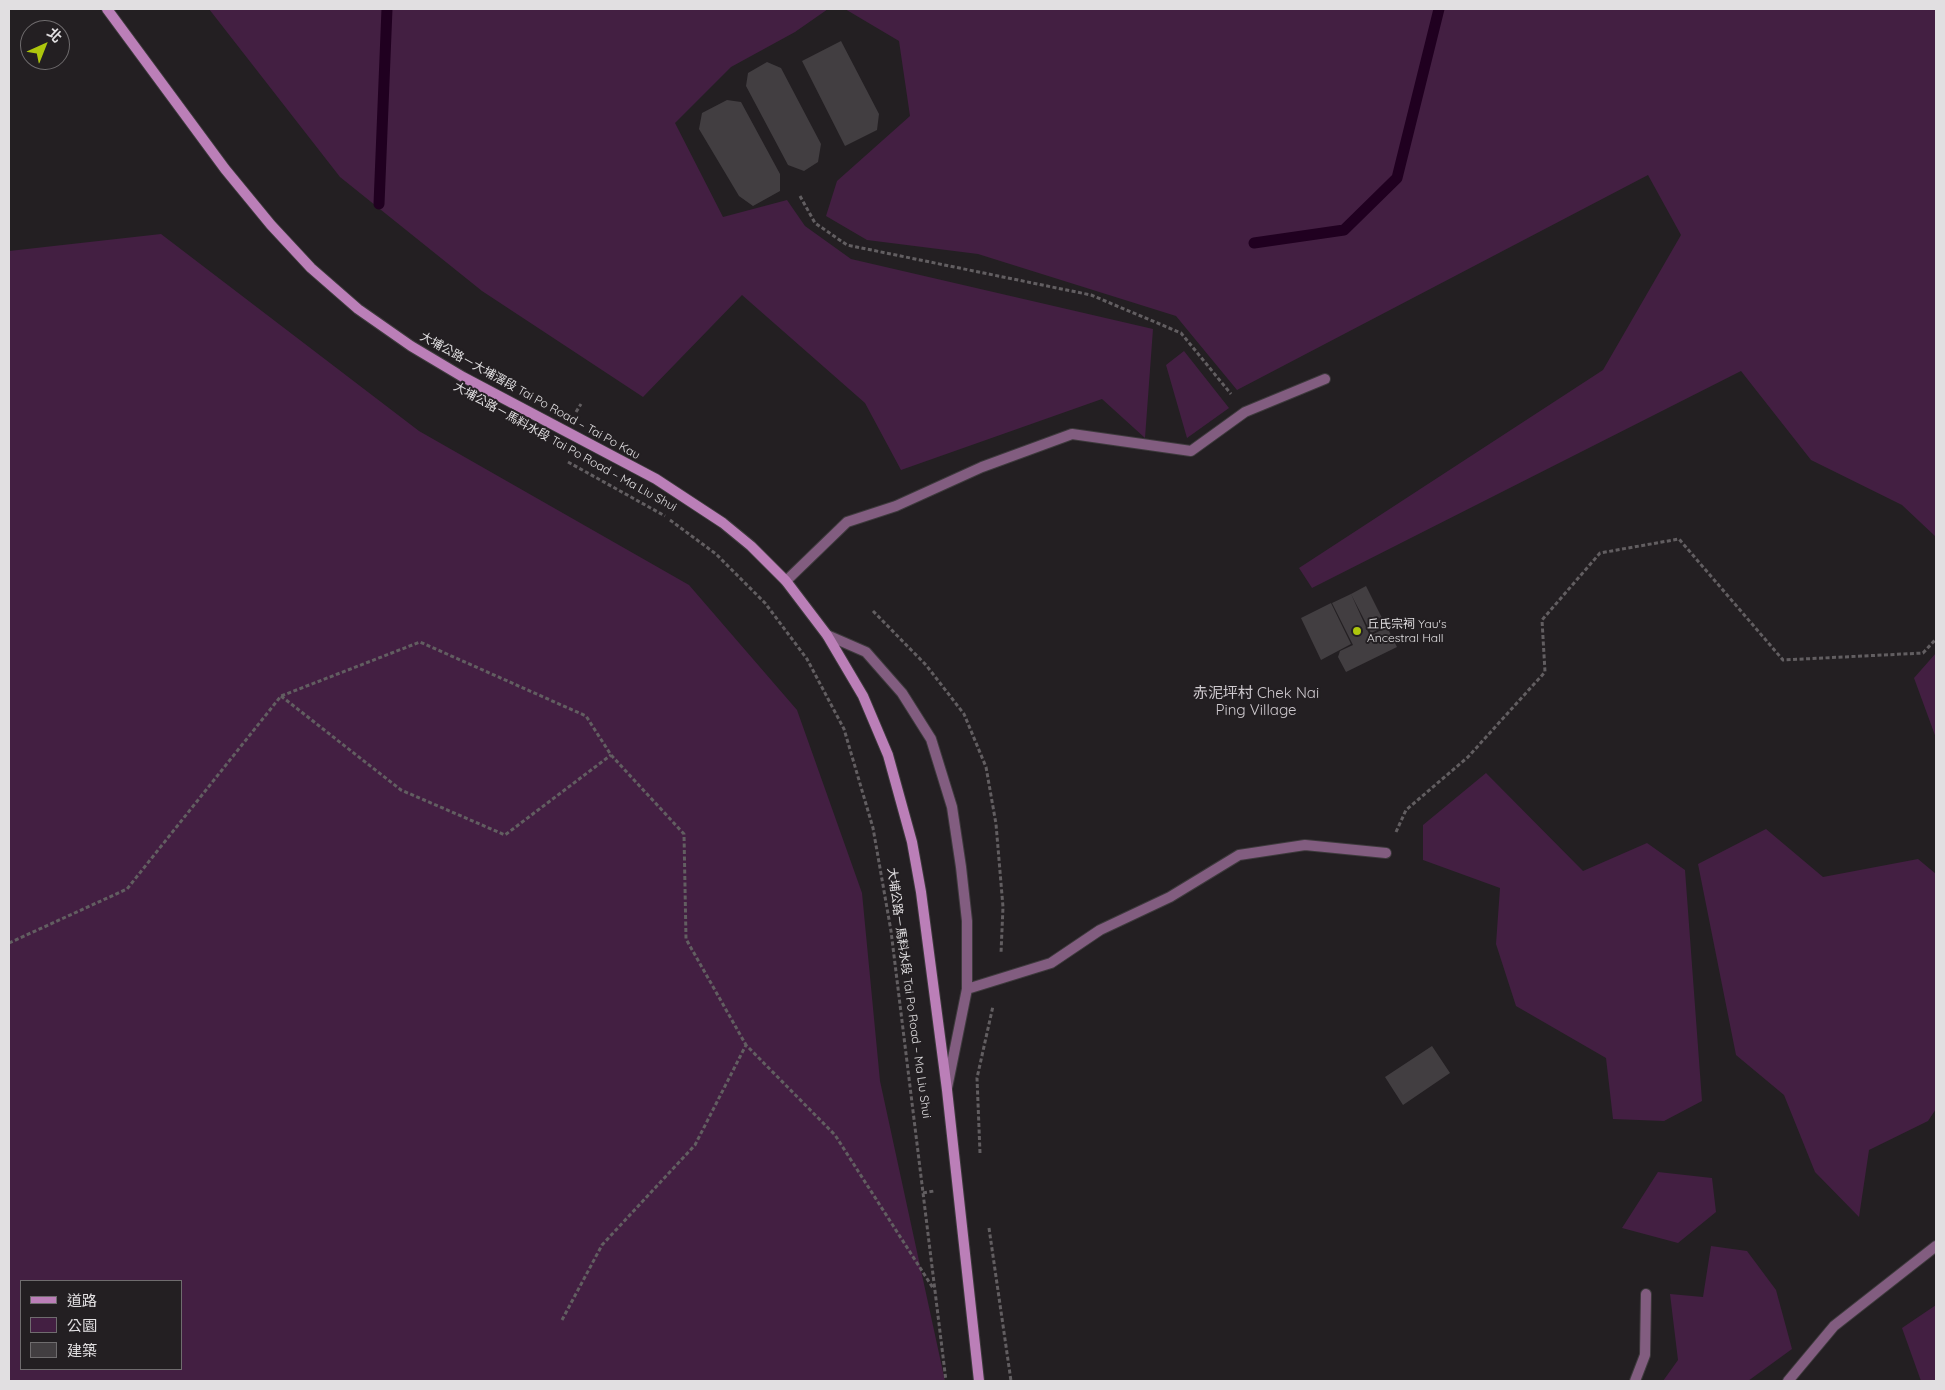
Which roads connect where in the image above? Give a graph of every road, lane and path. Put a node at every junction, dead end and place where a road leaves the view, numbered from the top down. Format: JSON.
{"nodes":[{"id":1,"x":107,"y":9,"type":"edge"},
{"id":2,"x":800,"y":196,"type":"dead end"},
{"id":3,"x":1325,"y":379,"type":"dead end"},
{"id":4,"x":1245,"y":412,"type":"junction"},
{"id":5,"x":566,"y":461,"type":"dead end"},
{"id":6,"x":786,"y":581,"type":"junction"},
{"id":7,"x":827,"y":635,"type":"junction"},
{"id":8,"x":1936,"y":639,"type":"edge"},
{"id":9,"x":281,"y":696,"type":"junction"},
{"id":10,"x":611,"y":755,"type":"junction"},
{"id":11,"x":1386,"y":853,"type":"joint"},
{"id":12,"x":9,"y":943,"type":"edge"},
{"id":13,"x":967,"y":989,"type":"junction"},
{"id":14,"x":746,"y":1045,"type":"junction"},
{"id":15,"x":947,"y":1090,"type":"junction"},
{"id":16,"x":1936,"y":1246,"type":"edge"},
{"id":17,"x":935,"y":1290,"type":"junction"},
{"id":18,"x":1646,"y":1294,"type":"dead end"},
{"id":19,"x":562,"y":1320,"type":"dead end"},
{"id":20,"x":946,"y":1381,"type":"edge"},
{"id":21,"x":979,"y":1381,"type":"edge"},
{"id":22,"x":1635,"y":1381,"type":"edge"},
{"id":23,"x":1788,"y":1381,"type":"edge"}],
"edges":[{"from":1,"to":6,"type":"main road","name":"大埔公路－大埔滘段 Tai Po Road – Tai Po Kau"},
{"from":2,"to":4,"type":"path"},
{"from":3,"to":4,"type":"street"},
{"from":4,"to":6,"type":"street"},
{"from":5,"to":17,"type":"path","name":"大埔公路－馬料水段 Tai Po Road – Ma Liu Shui"},
{"from":6,"to":7,"type":"main road","name":"大埔公路－馬料水段 Tai Po Road – Ma Liu Shui"},
{"from":7,"to":13,"type":"street"},
{"from":7,"to":15,"type":"main road","name":"大埔公路－馬料水段 Tai Po Road – Ma Liu Shui"},
{"from":8,"to":11,"type":"path"},
{"from":9,"to":10,"type":"path"},
{"from":9,"to":10,"type":"path"},
{"from":9,"to":12,"type":"path"},
{"from":10,"to":14,"type":"path"},
{"from":11,"to":13,"type":"street"},
{"from":13,"to":15,"type":"street"},
{"from":14,"to":17,"type":"path"},
{"from":14,"to":19,"type":"path"},
{"from":15,"to":21,"type":"main road","name":"大埔公路－馬料水段 Tai Po Road – Ma Liu Shui"},
{"from":16,"to":23,"type":"street"},
{"from":17,"to":20,"type":"path","name":"大埔公路－馬料水段 Tai Po Road – Ma Liu Shui"},
{"from":18,"to":22,"type":"street"}]}
